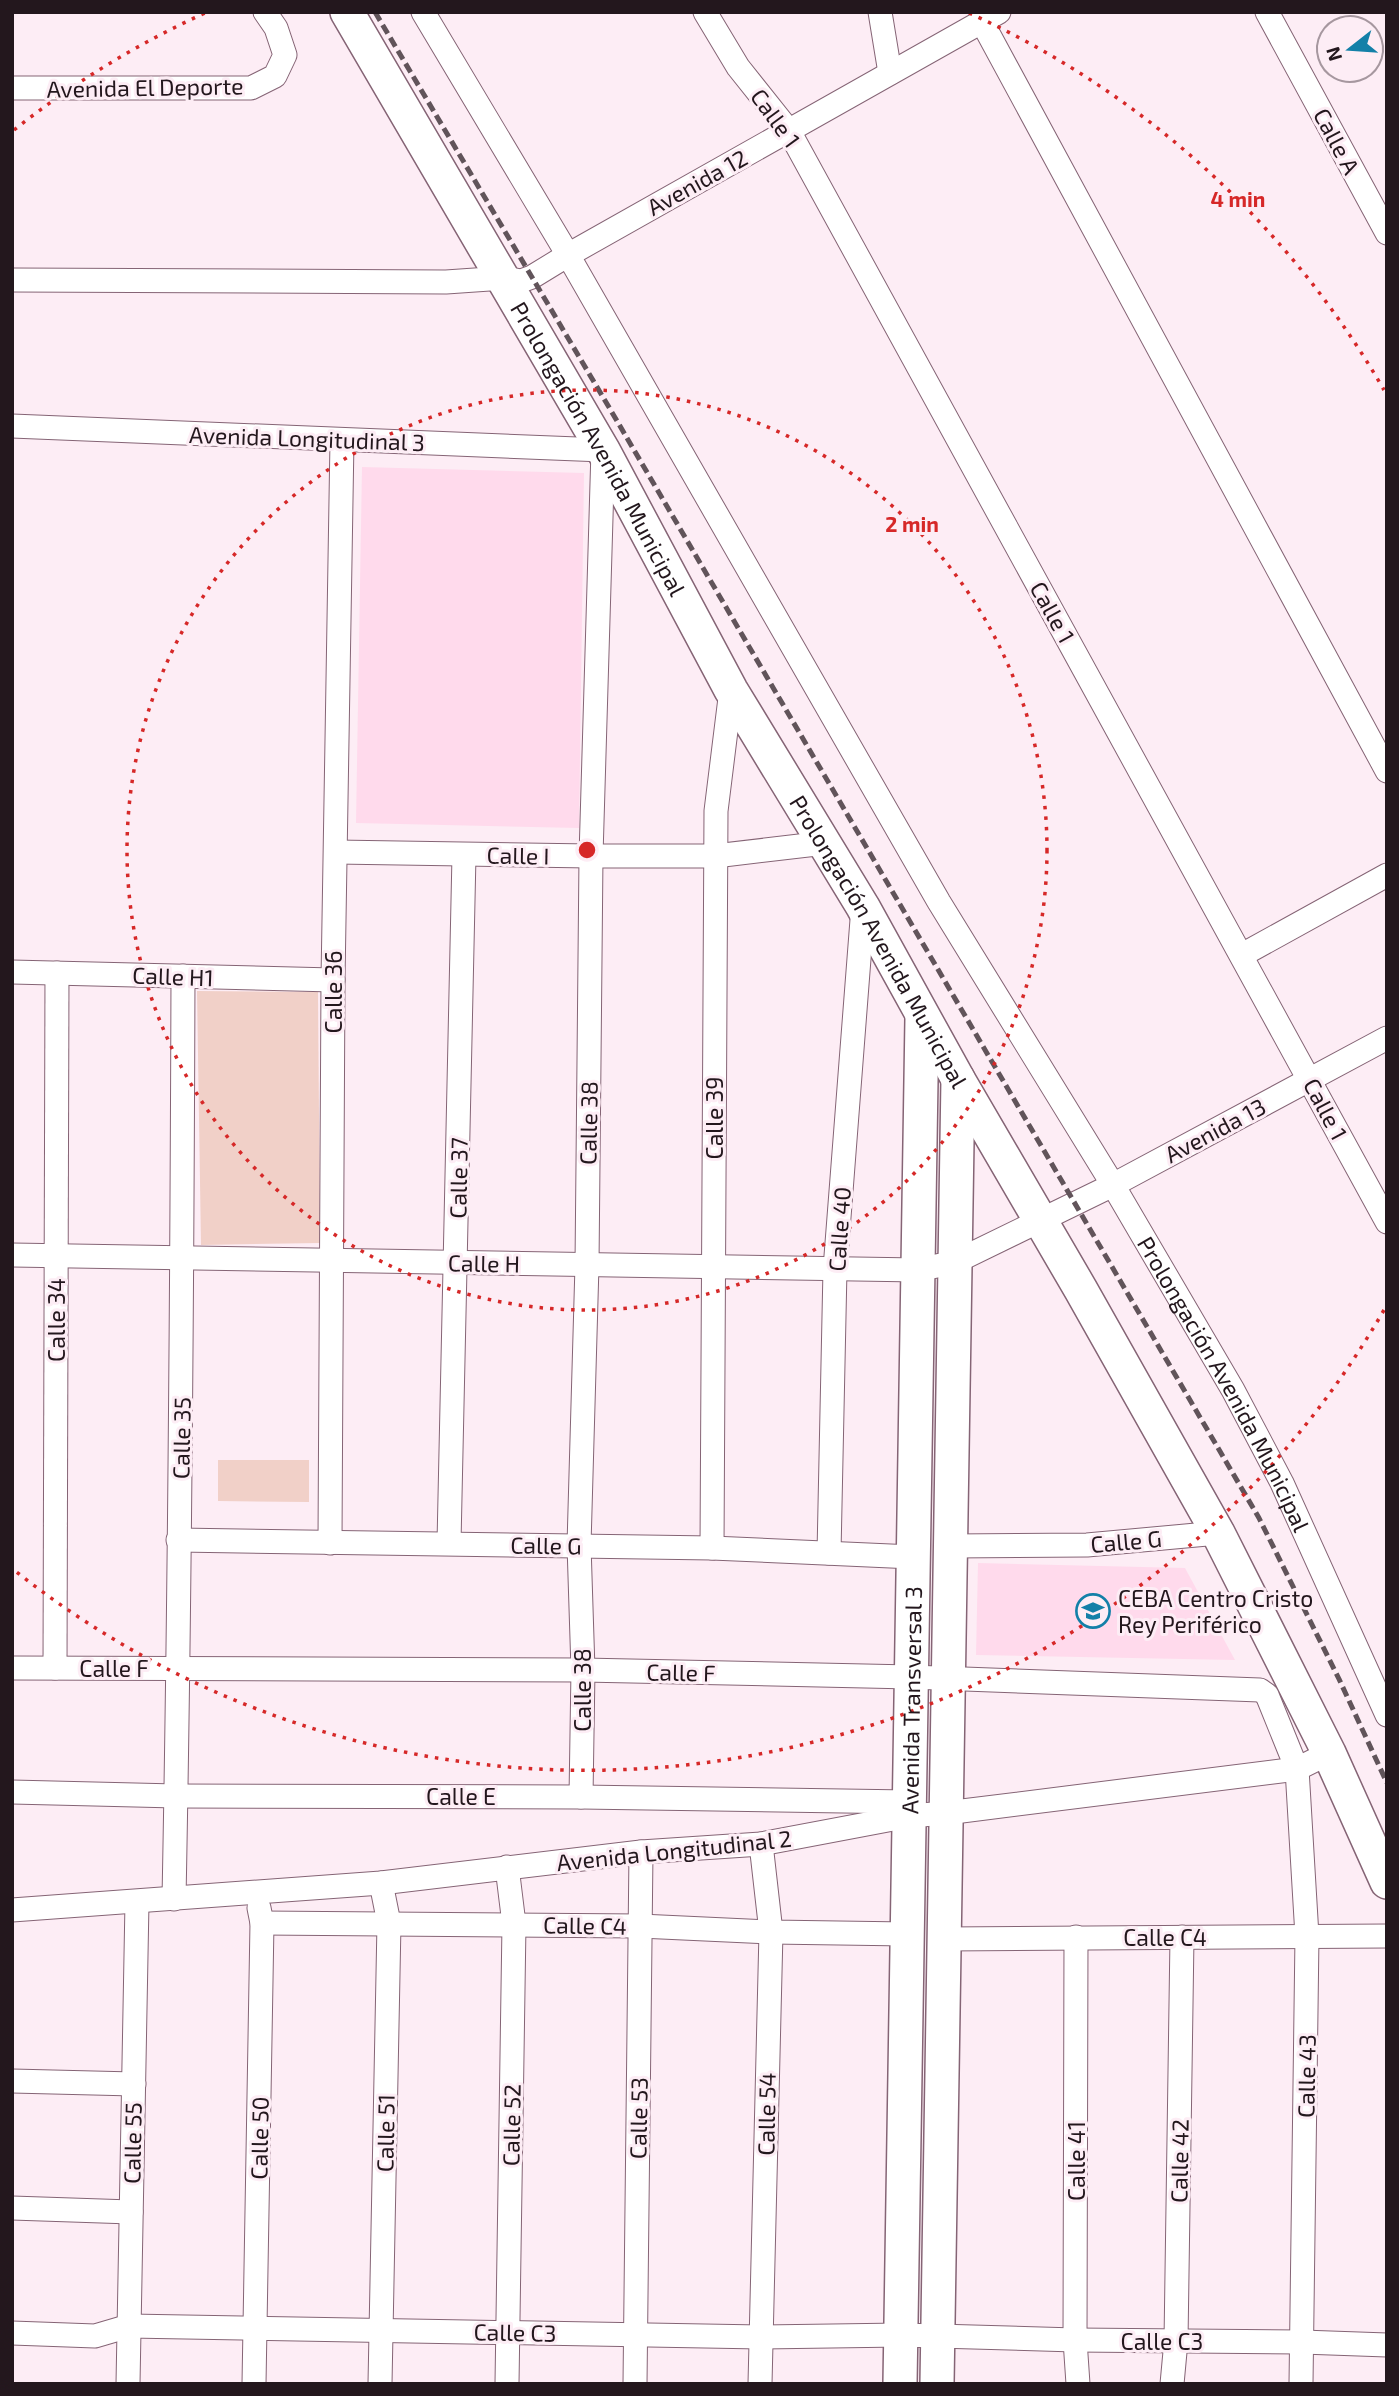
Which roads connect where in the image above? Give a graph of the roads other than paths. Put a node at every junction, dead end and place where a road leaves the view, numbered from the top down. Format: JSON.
{"nodes":[{"id":1,"x":265,"y":12,"type":"edge"},
{"id":2,"x":347,"y":12,"type":"edge"},
{"id":3,"x":423,"y":12,"type":"edge"},
{"id":4,"x":705,"y":12,"type":"edge"},
{"id":5,"x":880,"y":12,"type":"edge"},
{"id":6,"x":1268,"y":12,"type":"edge"},
{"id":7,"x":990,"y":17,"type":"edge"},
{"id":8,"x":890,"y":73,"type":"junction"},
{"id":9,"x":12,"y":88,"type":"edge"},
{"id":10,"x":789,"y":131,"type":"junction"},
{"id":11,"x":1387,"y":233,"type":"edge"},
{"id":12,"x":568,"y":255,"type":"junction"},
{"id":13,"x":504,"y":278,"type":"junction"},
{"id":14,"x":12,"y":280,"type":"edge"},
{"id":15,"x":12,"y":426,"type":"edge"},
{"id":16,"x":342,"y":440,"type":"junction"},
{"id":17,"x":603,"y":450,"type":"junction"},
{"id":18,"x":731,"y":690,"type":"junction"},
{"id":19,"x":1387,"y":771,"type":"edge"},
{"id":20,"x":825,"y":843,"type":"junction"},
{"id":21,"x":336,"y":852,"type":"junction"},
{"id":22,"x":464,"y":855,"type":"junction"},
{"id":23,"x":591,"y":856,"type":"junction"},
{"id":24,"x":715,"y":856,"type":"junction"},
{"id":25,"x":1387,"y":875,"type":"edge"},
{"id":26,"x":863,"y":906,"type":"junction"},
{"id":27,"x":1242,"y":955,"type":"junction"},
{"id":28,"x":12,"y":972,"type":"edge"},
{"id":29,"x":57,"y":973,"type":"junction"},
{"id":30,"x":183,"y":976,"type":"junction"},
{"id":31,"x":333,"y":980,"type":"junction"},
{"id":32,"x":922,"y":1014,"type":"junction"},
{"id":33,"x":1387,"y":1038,"type":"edge"},
{"id":34,"x":958,"y":1079,"type":"junction"},
{"id":35,"x":1310,"y":1079,"type":"junction"},
{"id":36,"x":1113,"y":1185,"type":"junction"},
{"id":37,"x":1041,"y":1219,"type":"junction"},
{"id":38,"x":1387,"y":1222,"type":"edge"},
{"id":39,"x":12,"y":1255,"type":"edge"},
{"id":40,"x":57,"y":1256,"type":"junction"},
{"id":41,"x":182,"y":1258,"type":"junction"},
{"id":42,"x":333,"y":1261,"type":"junction"},
{"id":43,"x":955,"y":1262,"type":"junction"},
{"id":44,"x":456,"y":1263,"type":"junction"},
{"id":45,"x":587,"y":1265,"type":"junction"},
{"id":46,"x":713,"y":1267,"type":"junction"},
{"id":47,"x":835,"y":1269,"type":"junction"},
{"id":48,"x":918,"y":1270,"type":"junction"},
{"id":49,"x":1218,"y":1533,"type":"junction"},
{"id":50,"x":178,"y":1540,"type":"junction"},
{"id":51,"x":330,"y":1543,"type":"junction"},
{"id":52,"x":449,"y":1543,"type":"junction"},
{"id":53,"x":579,"y":1545,"type":"junction"},
{"id":54,"x":950,"y":1546,"type":"junction"},
{"id":55,"x":712,"y":1548,"type":"junction"},
{"id":56,"x":829,"y":1553,"type":"junction"},
{"id":57,"x":913,"y":1557,"type":"junction"},
{"id":58,"x":178,"y":1667,"type":"junction"},
{"id":59,"x":12,"y":1668,"type":"edge"},
{"id":60,"x":55,"y":1668,"type":"junction"},
{"id":61,"x":583,"y":1670,"type":"junction"},
{"id":62,"x":911,"y":1677,"type":"junction"},
{"id":63,"x":948,"y":1679,"type":"junction"},
{"id":64,"x":1387,"y":1715,"type":"edge"},
{"id":65,"x":1329,"y":1754,"type":"junction"},
{"id":66,"x":1297,"y":1769,"type":"junction"},
{"id":67,"x":12,"y":1792,"type":"edge"},
{"id":68,"x":176,"y":1796,"type":"junction"},
{"id":69,"x":581,"y":1797,"type":"junction"},
{"id":70,"x":909,"y":1809,"type":"junction"},
{"id":71,"x":946,"y":1813,"type":"junction"},
{"id":72,"x":761,"y":1844,"type":"junction"},
{"id":73,"x":641,"y":1852,"type":"junction"},
{"id":74,"x":507,"y":1867,"type":"junction"},
{"id":75,"x":1387,"y":1882,"type":"edge"},
{"id":76,"x":381,"y":1883,"type":"junction"},
{"id":77,"x":255,"y":1894,"type":"junction"},
{"id":78,"x":174,"y":1899,"type":"junction"},
{"id":79,"x":137,"y":1902,"type":"junction"},
{"id":80,"x":12,"y":1910,"type":"edge"},
{"id":81,"x":262,"y":1923,"type":"junction"},
{"id":82,"x":389,"y":1923,"type":"junction"},
{"id":83,"x":514,"y":1924,"type":"junction"},
{"id":84,"x":640,"y":1926,"type":"junction"},
{"id":85,"x":771,"y":1932,"type":"junction"},
{"id":86,"x":907,"y":1934,"type":"junction"},
{"id":87,"x":1307,"y":1936,"type":"junction"},
{"id":88,"x":1076,"y":1937,"type":"junction"},
{"id":89,"x":1182,"y":1937,"type":"junction"},
{"id":90,"x":1387,"y":1937,"type":"edge"},
{"id":91,"x":944,"y":1939,"type":"junction"},
{"id":92,"x":12,"y":2081,"type":"edge"},
{"id":93,"x":134,"y":2084,"type":"junction"},
{"id":94,"x":12,"y":2208,"type":"edge"},
{"id":95,"x":131,"y":2212,"type":"junction"},
{"id":96,"x":129,"y":2326,"type":"junction"},
{"id":97,"x":255,"y":2328,"type":"junction"},
{"id":98,"x":380,"y":2329,"type":"junction"},
{"id":99,"x":509,"y":2332,"type":"junction"},
{"id":100,"x":12,"y":2333,"type":"edge"},
{"id":101,"x":636,"y":2334,"type":"junction"},
{"id":102,"x":901,"y":2335,"type":"junction"},
{"id":103,"x":761,"y":2337,"type":"junction"},
{"id":104,"x":938,"y":2337,"type":"junction"},
{"id":105,"x":1075,"y":2340,"type":"junction"},
{"id":106,"x":1176,"y":2341,"type":"junction"},
{"id":107,"x":1302,"y":2342,"type":"junction"},
{"id":108,"x":1387,"y":2345,"type":"edge"},
{"id":109,"x":128,"y":2384,"type":"edge"},
{"id":110,"x":254,"y":2384,"type":"edge"},
{"id":111,"x":380,"y":2384,"type":"edge"},
{"id":112,"x":507,"y":2384,"type":"edge"},
{"id":113,"x":635,"y":2384,"type":"edge"},
{"id":114,"x":760,"y":2384,"type":"edge"},
{"id":115,"x":900,"y":2384,"type":"edge"},
{"id":116,"x":937,"y":2384,"type":"edge"},
{"id":117,"x":1078,"y":2384,"type":"edge"},
{"id":118,"x":1172,"y":2384,"type":"edge"},
{"id":119,"x":1301,"y":2384,"type":"edge"}],
"edges":[{"from":1,"to":9,"type":"street","name":"Avenida El Deporte"},
{"from":2,"to":13,"type":"street","name":"Prolongación Avenida Municipal"},
{"from":3,"to":12,"type":"street","name":"Prolongación Avenida Municipal"},
{"from":4,"to":10,"type":"street","name":"Calle 1"},
{"from":5,"to":8,"type":"street"},
{"from":6,"to":11,"type":"street","name":"Calle A"},
{"from":7,"to":8,"type":"street","name":"Avenida 12"},
{"from":7,"to":19,"type":"street"},
{"from":8,"to":10,"type":"street","name":"Avenida 12"},
{"from":10,"to":12,"type":"street","name":"Avenida 12"},
{"from":10,"to":27,"type":"street","name":"Calle 1"},
{"from":12,"to":13,"type":"street","name":"Avenida 12"},
{"from":12,"to":36,"type":"street","name":"Prolongación Avenida Municipal"},
{"from":13,"to":14,"type":"street","name":"Avenida 12"},
{"from":13,"to":17,"type":"street","name":"Prolongación Avenida Municipal"},
{"from":15,"to":16,"type":"street","name":"Avenida Longitudinal 3"},
{"from":16,"to":17,"type":"street","name":"Avenida Longitudinal 3"},
{"from":16,"to":21,"type":"street","name":"Calle 36"},
{"from":17,"to":18,"type":"street","name":"Prolongación Avenida Municipal"},
{"from":17,"to":23,"type":"street","name":"Calle 38"},
{"from":18,"to":20,"type":"street","name":"Prolongación Avenida Municipal"},
{"from":18,"to":24,"type":"street","name":"Calle 39"},
{"from":20,"to":24,"type":"street","name":"Calle I"},
{"from":20,"to":26,"type":"street","name":"Prolongación Avenida Municipal"},
{"from":21,"to":22,"type":"street","name":"Calle I"},
{"from":21,"to":31,"type":"street","name":"Calle 36"},
{"from":22,"to":23,"type":"street","name":"Calle I"},
{"from":22,"to":44,"type":"street","name":"Calle 37"},
{"from":23,"to":24,"type":"street","name":"Calle I"},
{"from":23,"to":45,"type":"street","name":"Calle 38"},
{"from":24,"to":46,"type":"street","name":"Calle 39"},
{"from":25,"to":27,"type":"street"},
{"from":26,"to":32,"type":"street","name":"Prolongación Avenida Municipal"},
{"from":26,"to":47,"type":"street","name":"Calle 40"},
{"from":27,"to":35,"type":"street","name":"Calle 1"},
{"from":28,"to":29,"type":"street","name":"Calle H1"},
{"from":29,"to":30,"type":"street","name":"Calle H1"},
{"from":29,"to":40,"type":"street","name":"Calle 34"},
{"from":30,"to":31,"type":"street","name":"Calle H1"},
{"from":30,"to":41,"type":"street","name":"Calle 35"},
{"from":31,"to":42,"type":"street","name":"Calle 36"},
{"from":32,"to":34,"type":"street","name":"Prolongación Avenida Municipal"},
{"from":32,"to":48,"type":"street","name":"Avenida Transversal 3"},
{"from":33,"to":35,"type":"street","name":"Avenida 13"},
{"from":34,"to":37,"type":"street","name":"Prolongación Avenida Municipal"},
{"from":34,"to":43,"type":"street","name":"Avenida Transversal 3"},
{"from":35,"to":36,"type":"street","name":"Avenida 13"},
{"from":35,"to":38,"type":"street","name":"Calle 1"},
{"from":36,"to":37,"type":"street","name":"Avenida 13"},
{"from":36,"to":64,"type":"street","name":"Prolongación Avenida Municipal"},
{"from":37,"to":43,"type":"street","name":"Avenida 13"},
{"from":37,"to":49,"type":"street","name":"Prolongación Avenida Municipal"},
{"from":39,"to":40,"type":"street","name":"Calle H"},
{"from":40,"to":41,"type":"street","name":"Calle H"},
{"from":40,"to":60,"type":"street","name":"Calle 34"},
{"from":41,"to":42,"type":"street","name":"Calle H"},
{"from":41,"to":50,"type":"street","name":"Calle 35"},
{"from":42,"to":44,"type":"street","name":"Calle H"},
{"from":42,"to":51,"type":"street","name":"Calle 36"},
{"from":43,"to":48,"type":"street","name":"Calle H"},
{"from":43,"to":54,"type":"street","name":"Avenida Transversal 3"},
{"from":44,"to":45,"type":"street","name":"Calle H"},
{"from":44,"to":52,"type":"street","name":"Calle 37"},
{"from":45,"to":46,"type":"street","name":"Calle H"},
{"from":45,"to":53,"type":"street","name":"Calle 38"},
{"from":46,"to":47,"type":"street","name":"Calle H"},
{"from":46,"to":55,"type":"street","name":"Calle 39"},
{"from":47,"to":48,"type":"street","name":"Calle H"},
{"from":47,"to":56,"type":"street","name":"Calle 40"},
{"from":48,"to":57,"type":"street","name":"Avenida Transversal 3"},
{"from":49,"to":54,"type":"street","name":"Calle G"},
{"from":49,"to":65,"type":"street","name":"Prolongación Avenida Municipal"},
{"from":50,"to":51,"type":"street","name":"Calle G"},
{"from":50,"to":58,"type":"street","name":"Calle 35"},
{"from":51,"to":52,"type":"street","name":"Calle G"},
{"from":52,"to":53,"type":"street","name":"Calle G"},
{"from":53,"to":55,"type":"street","name":"Calle G"},
{"from":53,"to":61,"type":"street","name":"Calle 38"},
{"from":54,"to":63,"type":"street","name":"Avenida Transversal 3"},
{"from":55,"to":56,"type":"street","name":"Calle G"},
{"from":56,"to":57,"type":"street","name":"Calle G"},
{"from":57,"to":62,"type":"street","name":"Avenida Transversal 3"},
{"from":58,"to":60,"type":"street","name":"Calle F"},
{"from":58,"to":61,"type":"street","name":"Calle F"},
{"from":58,"to":68,"type":"street","name":"Calle 35"},
{"from":59,"to":60,"type":"street","name":"Calle F"},
{"from":61,"to":62,"type":"street","name":"Calle F"},
{"from":61,"to":69,"type":"street","name":"Calle 38"},
{"from":62,"to":63,"type":"street","name":"Calle F"},
{"from":62,"to":70,"type":"street","name":"Avenida Transversal 3"},
{"from":63,"to":66,"type":"street","name":"Calle F"},
{"from":63,"to":71,"type":"street","name":"Avenida Transversal 3"},
{"from":65,"to":66,"type":"street","name":"Avenida Longitudinal 2"},
{"from":65,"to":75,"type":"street","name":"Prolongación Avenida Municipal"},
{"from":66,"to":71,"type":"street","name":"Avenida Longitudinal 2"},
{"from":66,"to":87,"type":"street","name":"Calle 43"},
{"from":67,"to":68,"type":"street","name":"Calle E"},
{"from":68,"to":69,"type":"street","name":"Calle E"},
{"from":68,"to":78,"type":"street","name":"Calle 35"},
{"from":69,"to":70,"type":"street","name":"Calle E"},
{"from":70,"to":71,"type":"street","name":"Avenida Longitudinal 2"},
{"from":70,"to":72,"type":"street","name":"Avenida Longitudinal 2"},
{"from":70,"to":86,"type":"street","name":"Avenida Transversal 3"},
{"from":71,"to":91,"type":"street","name":"Avenida Transversal 3"},
{"from":72,"to":73,"type":"street","name":"Avenida Longitudinal 2"},
{"from":72,"to":85,"type":"street","name":"Calle 54"},
{"from":73,"to":74,"type":"street","name":"Avenida Longitudinal 2"},
{"from":73,"to":84,"type":"street","name":"Calle 53"},
{"from":74,"to":76,"type":"street","name":"Avenida Longitudinal 2"},
{"from":74,"to":83,"type":"street","name":"Calle 52"},
{"from":76,"to":77,"type":"street","name":"Avenida Longitudinal 2"},
{"from":76,"to":82,"type":"street","name":"Calle 51"},
{"from":77,"to":78,"type":"street","name":"Avenida Longitudinal 2"},
{"from":77,"to":81,"type":"street","name":"Calle 50"},
{"from":78,"to":79,"type":"street","name":"Avenida Longitudinal 2"},
{"from":79,"to":80,"type":"street","name":"Avenida Longitudinal 2"},
{"from":79,"to":93,"type":"street","name":"Calle 55"},
{"from":81,"to":82,"type":"street","name":"Calle C4"},
{"from":81,"to":97,"type":"street","name":"Calle 50"},
{"from":82,"to":83,"type":"street","name":"Calle C4"},
{"from":82,"to":98,"type":"street","name":"Calle 51"},
{"from":83,"to":84,"type":"street","name":"Calle C4"},
{"from":83,"to":99,"type":"street","name":"Calle 52"},
{"from":84,"to":85,"type":"street","name":"Calle C4"},
{"from":84,"to":101,"type":"street","name":"Calle 53"},
{"from":85,"to":86,"type":"street","name":"Calle C4"},
{"from":85,"to":103,"type":"street","name":"Calle 54"},
{"from":86,"to":102,"type":"street","name":"Avenida Transversal 3"},
{"from":87,"to":89,"type":"street","name":"Calle C4"},
{"from":87,"to":90,"type":"street","name":"Calle C4"},
{"from":87,"to":107,"type":"street","name":"Calle 43"},
{"from":88,"to":89,"type":"street","name":"Calle C4"},
{"from":88,"to":91,"type":"street","name":"Calle C4"},
{"from":88,"to":105,"type":"street","name":"Calle 41"},
{"from":89,"to":106,"type":"street","name":"Calle 42"},
{"from":91,"to":104,"type":"street","name":"Avenida Transversal 3"},
{"from":92,"to":93,"type":"street"},
{"from":93,"to":95,"type":"street","name":"Calle 55"},
{"from":94,"to":95,"type":"street"},
{"from":95,"to":96,"type":"street","name":"Calle 55"},
{"from":96,"to":97,"type":"street","name":"Calle C3"},
{"from":96,"to":100,"type":"street","name":"Calle C3"},
{"from":96,"to":109,"type":"street","name":"Calle 55"},
{"from":97,"to":98,"type":"street","name":"Calle C3"},
{"from":97,"to":110,"type":"street","name":"Calle 50"},
{"from":98,"to":99,"type":"street","name":"Calle C3"},
{"from":98,"to":111,"type":"street","name":"Calle 51"},
{"from":99,"to":101,"type":"street","name":"Calle C3"},
{"from":99,"to":112,"type":"street","name":"Calle 52"},
{"from":101,"to":103,"type":"street","name":"Calle C3"},
{"from":101,"to":113,"type":"street","name":"Calle 53"},
{"from":102,"to":103,"type":"street","name":"Calle C3"},
{"from":102,"to":104,"type":"street","name":"Calle C3"},
{"from":102,"to":115,"type":"street","name":"Avenida Transversal 3"},
{"from":103,"to":114,"type":"street","name":"Calle 54"},
{"from":104,"to":105,"type":"street","name":"Calle C3"},
{"from":104,"to":116,"type":"street","name":"Avenida Transversal 3"},
{"from":105,"to":106,"type":"street","name":"Calle C3"},
{"from":105,"to":117,"type":"street","name":"Calle 41"},
{"from":106,"to":107,"type":"street","name":"Calle C3"},
{"from":106,"to":118,"type":"street","name":"Calle 42"},
{"from":107,"to":108,"type":"street","name":"Calle C3"},
{"from":107,"to":119,"type":"street","name":"Calle 43"}]}
